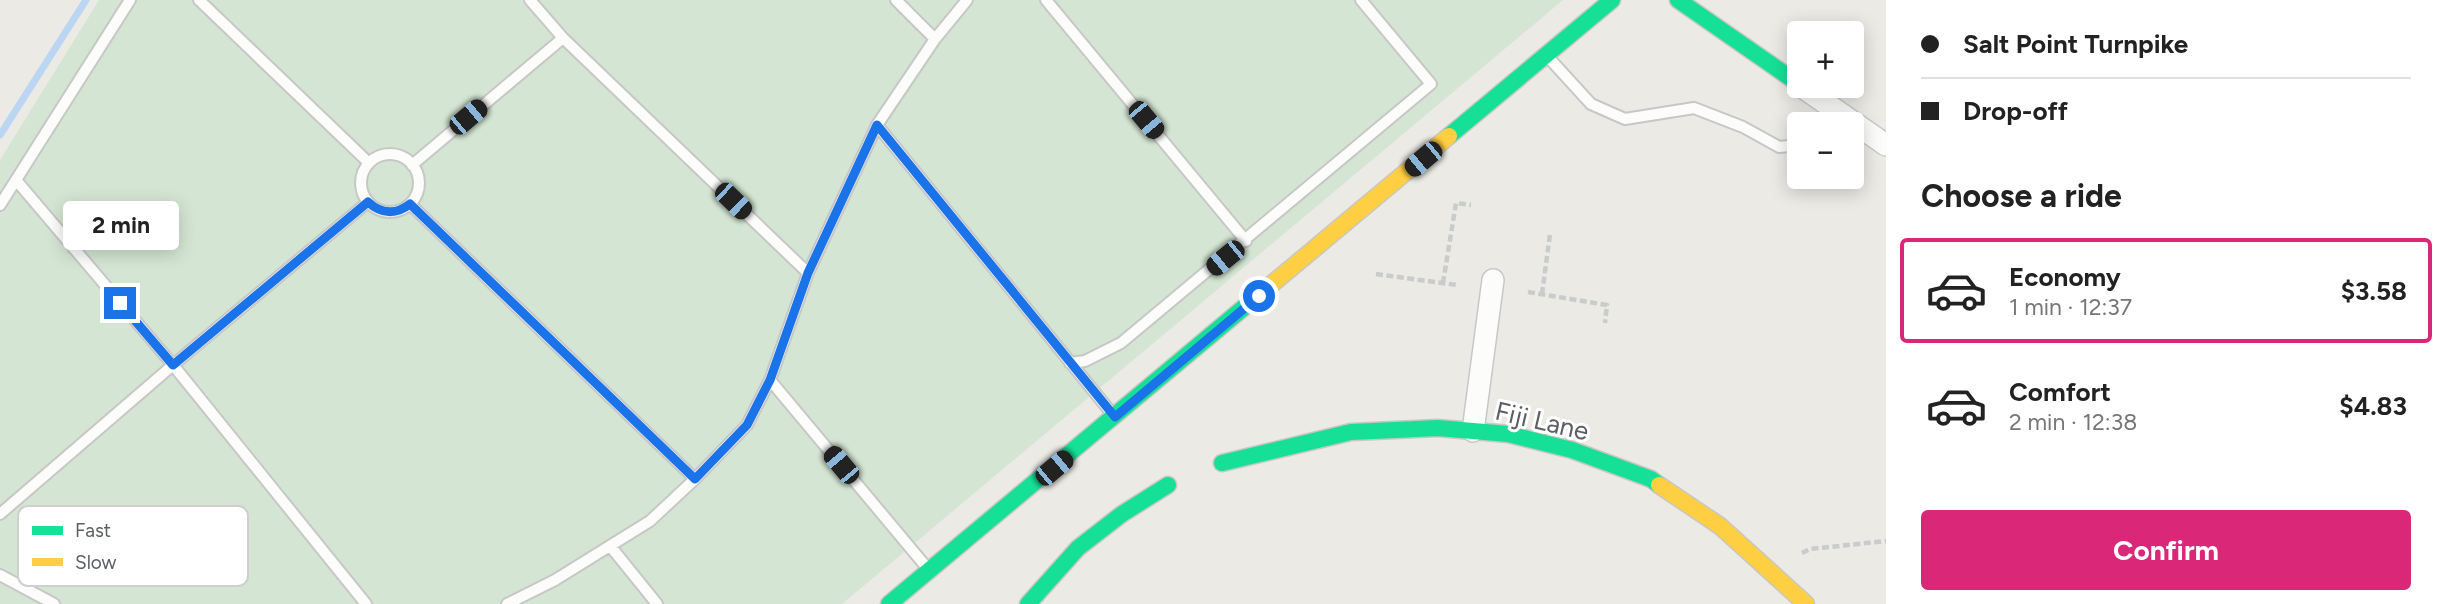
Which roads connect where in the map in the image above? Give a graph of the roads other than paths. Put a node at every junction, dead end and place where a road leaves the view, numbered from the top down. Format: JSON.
{"nodes":[{"id":1,"x":130,"y":0,"type":"edge"},
{"id":2,"x":199,"y":0,"type":"edge"},
{"id":3,"x":530,"y":0,"type":"edge"},
{"id":4,"x":896,"y":0,"type":"edge"},
{"id":5,"x":967,"y":0,"type":"edge"},
{"id":6,"x":1046,"y":0,"type":"edge"},
{"id":7,"x":1361,"y":0,"type":"edge"},
{"id":8,"x":1612,"y":0,"type":"edge"},
{"id":9,"x":1678,"y":0,"type":"edge"},
{"id":10,"x":563,"y":38,"type":"junction"},
{"id":11,"x":935,"y":39,"type":"junction"},
{"id":12,"x":1546,"y":55,"type":"junction"},
{"id":13,"x":1787,"y":76,"type":"edge"},
{"id":14,"x":1815,"y":98,"type":"edge"},
{"id":15,"x":1831,"y":112,"type":"edge"},
{"id":16,"x":877,"y":125,"type":"junction"},
{"id":17,"x":1864,"y":133,"type":"edge"},
{"id":18,"x":1886,"y":145,"type":"edge"},
{"id":19,"x":1787,"y":146,"type":"edge"},
{"id":20,"x":369,"y":163,"type":"junction"},
{"id":21,"x":412,"y":165,"type":"junction"},
{"id":22,"x":16,"y":180,"type":"junction"},
{"id":23,"x":368,"y":202,"type":"junction"},
{"id":24,"x":410,"y":204,"type":"junction"},
{"id":25,"x":0,"y":205,"type":"edge"},
{"id":26,"x":1246,"y":241,"type":"junction"},
{"id":27,"x":808,"y":273,"type":"junction"},
{"id":28,"x":1493,"y":280,"type":"dead end"},
{"id":29,"x":1070,"y":363,"type":"junction"},
{"id":30,"x":173,"y":365,"type":"junction"},
{"id":31,"x":770,"y":380,"type":"junction"},
{"id":32,"x":1115,"y":417,"type":"junction"},
{"id":33,"x":1473,"y":431,"type":"junction"},
{"id":34,"x":1222,"y":463,"type":"dead end"},
{"id":35,"x":695,"y":479,"type":"junction"},
{"id":36,"x":1168,"y":485,"type":"dead end"},
{"id":37,"x":0,"y":514,"type":"edge"},
{"id":38,"x":611,"y":547,"type":"junction"},
{"id":39,"x":930,"y":570,"type":"junction"},
{"id":40,"x":0,"y":575,"type":"edge"},
{"id":41,"x":18,"y":585,"type":"edge"},
{"id":42,"x":20,"y":586,"type":"edge"},
{"id":43,"x":54,"y":604,"type":"edge"},
{"id":44,"x":366,"y":604,"type":"edge"},
{"id":45,"x":507,"y":604,"type":"edge"},
{"id":46,"x":657,"y":604,"type":"edge"},
{"id":47,"x":889,"y":604,"type":"edge"},
{"id":48,"x":1028,"y":604,"type":"edge"},
{"id":49,"x":1806,"y":604,"type":"edge"}],
"edges":[{"from":1,"to":22,"type":"lane"},
{"from":2,"to":20,"type":"lane"},
{"from":3,"to":10,"type":"lane"},
{"from":4,"to":11,"type":"lane"},
{"from":5,"to":11,"type":"lane"},
{"from":6,"to":26,"type":"lane"},
{"from":7,"to":26,"type":"lane"},
{"from":8,"to":12,"type":"street"},
{"from":9,"to":13,"type":"street"},
{"from":10,"to":21,"type":"lane"},
{"from":10,"to":27,"type":"lane"},
{"from":11,"to":16,"type":"lane"},
{"from":12,"to":19,"type":"lane"},
{"from":12,"to":32,"type":"street"},
{"from":14,"to":15,"type":"street"},
{"from":16,"to":27,"type":"lane"},
{"from":16,"to":29,"type":"lane"},
{"from":17,"to":18,"type":"street"},
{"from":20,"to":21,"type":"lane"},
{"from":20,"to":23,"type":"lane"},
{"from":21,"to":24,"type":"lane"},
{"from":22,"to":25,"type":"lane"},
{"from":22,"to":30,"type":"lane"},
{"from":23,"to":24,"type":"lane"},
{"from":23,"to":30,"type":"lane"},
{"from":24,"to":35,"type":"lane"},
{"from":26,"to":29,"type":"lane"},
{"from":27,"to":31,"type":"lane"},
{"from":28,"to":33,"type":"street"},
{"from":29,"to":32,"type":"lane"},
{"from":30,"to":37,"type":"lane"},
{"from":30,"to":44,"type":"lane"},
{"from":31,"to":35,"type":"lane"},
{"from":31,"to":39,"type":"lane"},
{"from":32,"to":39,"type":"street"},
{"from":33,"to":34,"type":"street","name":"Fiji Lane"},
{"from":33,"to":49,"type":"street","name":"Fiji Lane"},
{"from":35,"to":38,"type":"lane"},
{"from":36,"to":48,"type":"street"},
{"from":38,"to":45,"type":"lane"},
{"from":38,"to":46,"type":"lane"},
{"from":39,"to":47,"type":"street"},
{"from":40,"to":41,"type":"lane"},
{"from":42,"to":43,"type":"lane"}]}
